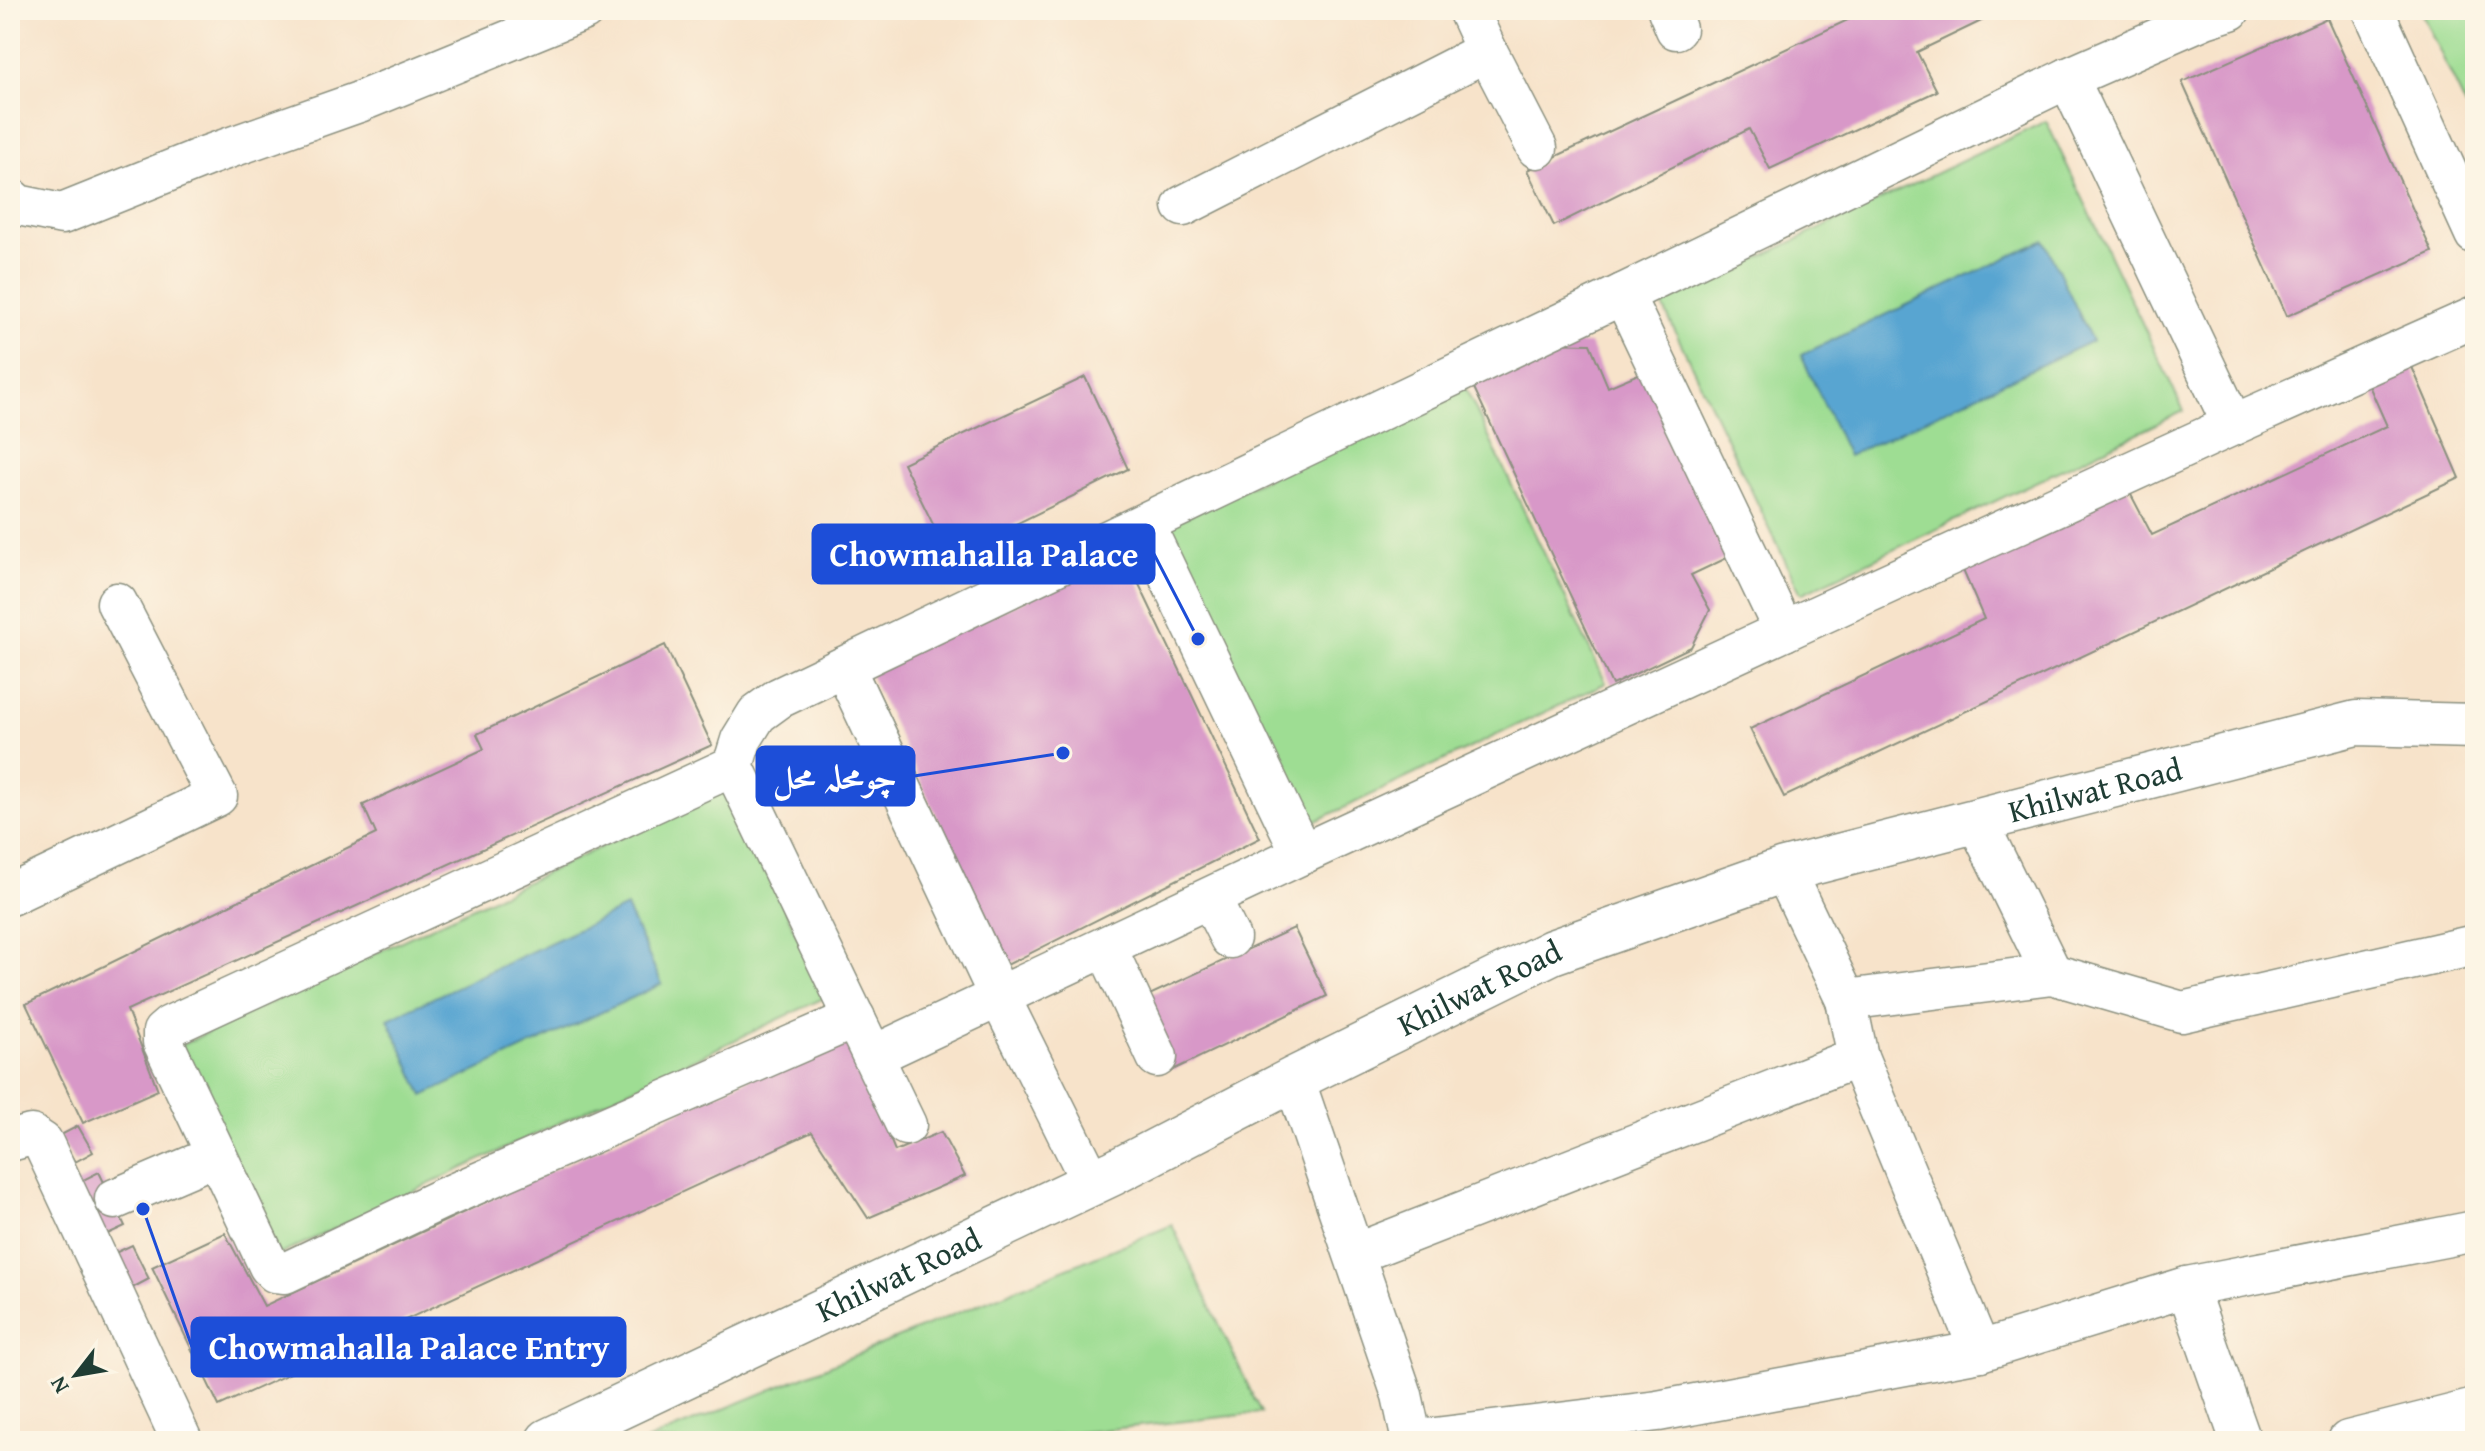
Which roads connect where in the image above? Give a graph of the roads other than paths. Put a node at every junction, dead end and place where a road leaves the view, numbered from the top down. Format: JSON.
{"nodes":[{"id":1,"x":584,"y":10,"type":"edge"},
{"id":2,"x":1468,"y":10,"type":"edge"},
{"id":3,"x":2230,"y":10,"type":"edge"},
{"id":4,"x":2373,"y":10,"type":"edge"},
{"id":5,"x":1487,"y":51,"type":"junction"},
{"id":6,"x":2068,"y":78,"type":"junction"},
{"id":7,"x":1537,"y":148,"type":"dead end"},
{"id":8,"x":10,"y":198,"type":"edge"},
{"id":9,"x":1183,"y":206,"type":"dead end"},
{"id":10,"x":2475,"y":234,"type":"edge"},
{"id":11,"x":1623,"y":294,"type":"junction"},
{"id":12,"x":2475,"y":317,"type":"edge"},
{"id":13,"x":2233,"y":425,"type":"junction"},
{"id":14,"x":1144,"y":524,"type":"junction"},
{"id":15,"x":117,"y":603,"type":"dead end"},
{"id":16,"x":1784,"y":631,"type":"junction"},
{"id":17,"x":844,"y":667,"type":"junction"},
{"id":18,"x":2475,"y":726,"type":"edge"},
{"id":19,"x":733,"y":766,"type":"junction"},
{"id":20,"x":1977,"y":821,"type":"junction"},
{"id":21,"x":1302,"y":854,"type":"junction"},
{"id":22,"x":1784,"y":870,"type":"junction"},
{"id":23,"x":10,"y":895,"type":"edge"},
{"id":24,"x":1210,"y":898,"type":"junction"},
{"id":25,"x":1230,"y":938,"type":"dead end"},
{"id":26,"x":2475,"y":945,"type":"edge"},
{"id":27,"x":1106,"y":947,"type":"junction"},
{"id":28,"x":2052,"y":974,"type":"junction"},
{"id":29,"x":1000,"y":998,"type":"junction"},
{"id":30,"x":1846,"y":1000,"type":"junction"},
{"id":31,"x":855,"y":1018,"type":"junction"},
{"id":32,"x":873,"y":1056,"type":"junction"},
{"id":33,"x":1157,"y":1057,"type":"dead end"},
{"id":34,"x":1858,"y":1057,"type":"junction"},
{"id":35,"x":1294,"y":1079,"type":"junction"},
{"id":36,"x":906,"y":1125,"type":"dead end"},
{"id":37,"x":10,"y":1141,"type":"edge"},
{"id":38,"x":215,"y":1156,"type":"junction"},
{"id":39,"x":1092,"y":1183,"type":"junction"},
{"id":40,"x":91,"y":1210,"type":"junction"},
{"id":41,"x":2475,"y":1231,"type":"edge"},
{"id":42,"x":1355,"y":1254,"type":"junction"},
{"id":43,"x":2187,"y":1287,"type":"junction"},
{"id":44,"x":1980,"y":1351,"type":"junction"},
{"id":45,"x":2475,"y":1409,"type":"edge"},
{"id":46,"x":182,"y":1441,"type":"edge"},
{"id":47,"x":548,"y":1441,"type":"edge"},
{"id":48,"x":1411,"y":1441,"type":"edge"},
{"id":49,"x":2241,"y":1441,"type":"edge"},
{"id":50,"x":2348,"y":1441,"type":"edge"}],
"edges":[{"from":1,"to":8,"type":"street"},
{"from":2,"to":5,"type":"street"},
{"from":3,"to":6,"type":"street"},
{"from":4,"to":10,"type":"street"},
{"from":5,"to":7,"type":"street"},
{"from":5,"to":9,"type":"street"},
{"from":6,"to":11,"type":"street"},
{"from":6,"to":13,"type":"street"},
{"from":11,"to":14,"type":"street"},
{"from":11,"to":16,"type":"street"},
{"from":12,"to":13,"type":"street"},
{"from":13,"to":16,"type":"street"},
{"from":14,"to":17,"type":"street"},
{"from":14,"to":21,"type":"street"},
{"from":15,"to":23,"type":"street"},
{"from":16,"to":21,"type":"street"},
{"from":17,"to":19,"type":"street"},
{"from":17,"to":29,"type":"street"},
{"from":18,"to":20,"type":"main road","name":"Khilwat Road"},
{"from":19,"to":31,"type":"street"},
{"from":19,"to":38,"type":"street"},
{"from":20,"to":22,"type":"main road","name":"Khilwat Road"},
{"from":20,"to":28,"type":"street"},
{"from":21,"to":24,"type":"street"},
{"from":22,"to":30,"type":"street"},
{"from":22,"to":35,"type":"main road","name":"Khilwat Road"},
{"from":24,"to":25,"type":"street"},
{"from":24,"to":27,"type":"street"},
{"from":26,"to":28,"type":"street"},
{"from":27,"to":29,"type":"street"},
{"from":27,"to":33,"type":"street"},
{"from":28,"to":30,"type":"street"},
{"from":29,"to":32,"type":"street"},
{"from":29,"to":39,"type":"street"},
{"from":30,"to":34,"type":"street"},
{"from":31,"to":32,"type":"street"},
{"from":31,"to":38,"type":"street"},
{"from":32,"to":36,"type":"street"},
{"from":34,"to":42,"type":"street"},
{"from":34,"to":44,"type":"street"},
{"from":35,"to":39,"type":"main road","name":"Khilwat Road"},
{"from":35,"to":42,"type":"street"},
{"from":37,"to":40,"type":"street"},
{"from":38,"to":40,"type":"street"},
{"from":39,"to":47,"type":"main road","name":"Khilwat Road"},
{"from":40,"to":46,"type":"street"},
{"from":41,"to":43,"type":"street"},
{"from":42,"to":48,"type":"street"},
{"from":43,"to":44,"type":"street"},
{"from":43,"to":49,"type":"street"},
{"from":44,"to":48,"type":"street"},
{"from":45,"to":50,"type":"street"}]}
